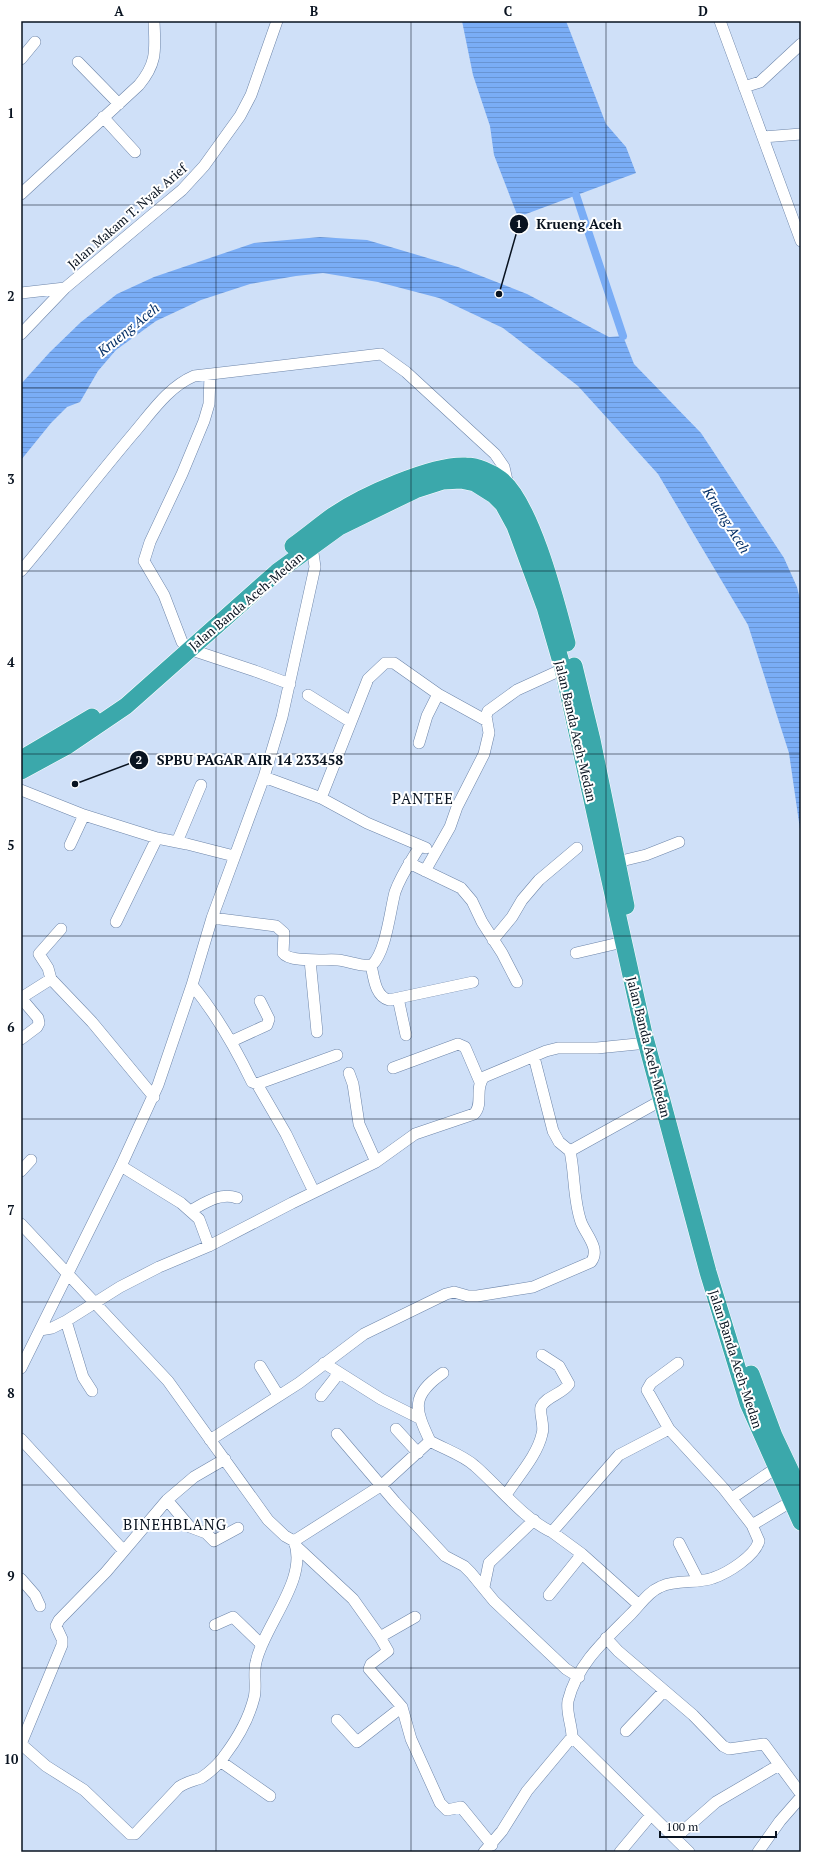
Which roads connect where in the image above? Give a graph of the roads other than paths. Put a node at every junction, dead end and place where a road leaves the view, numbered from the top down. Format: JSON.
{"nodes":[{"id":1,"x":154,"y":21,"type":"edge"},
{"id":2,"x":277,"y":21,"type":"edge"},
{"id":3,"x":720,"y":21,"type":"edge"},
{"id":4,"x":35,"y":42,"type":"dead end"},
{"id":5,"x":801,"y":44,"type":"edge"},
{"id":6,"x":21,"y":59,"type":"edge"},
{"id":7,"x":78,"y":62,"type":"dead end"},
{"id":8,"x":744,"y":87,"type":"junction"},
{"id":9,"x":119,"y":104,"type":"junction"},
{"id":10,"x":104,"y":117,"type":"junction"},
{"id":11,"x":801,"y":134,"type":"edge"},
{"id":12,"x":763,"y":137,"type":"junction"},
{"id":13,"x":135,"y":152,"type":"dead end"},
{"id":14,"x":21,"y":194,"type":"edge"},
{"id":15,"x":801,"y":241,"type":"edge"},
{"id":16,"x":65,"y":288,"type":"junction"},
{"id":17,"x":21,"y":293,"type":"edge"},
{"id":18,"x":21,"y":334,"type":"edge"},
{"id":19,"x":210,"y":375,"type":"junction"},
{"id":20,"x":509,"y":488,"type":"junction"},
{"id":21,"x":312,"y":546,"type":"junction"},
{"id":22,"x":21,"y":571,"type":"edge"},
{"id":23,"x":185,"y":646,"type":"junction"},
{"id":24,"x":563,"y":669,"type":"junction"},
{"id":25,"x":290,"y":684,"type":"junction"},
{"id":26,"x":438,"y":694,"type":"junction"},
{"id":27,"x":308,"y":695,"type":"dead end"},
{"id":28,"x":487,"y":721,"type":"junction"},
{"id":29,"x":351,"y":722,"type":"junction"},
{"id":30,"x":419,"y":743,"type":"dead end"},
{"id":31,"x":21,"y":759,"type":"edge"},
{"id":32,"x":21,"y":771,"type":"edge"},
{"id":33,"x":264,"y":777,"type":"junction"},
{"id":34,"x":201,"y":785,"type":"dead end"},
{"id":35,"x":21,"y":790,"type":"edge"},
{"id":36,"x":321,"y":798,"type":"junction"},
{"id":37,"x":84,"y":815,"type":"junction"},
{"id":38,"x":157,"y":838,"type":"junction"},
{"id":39,"x":177,"y":842,"type":"junction"},
{"id":40,"x":679,"y":842,"type":"dead end"},
{"id":41,"x":70,"y":845,"type":"dead end"},
{"id":42,"x":420,"y":846,"type":"junction"},
{"id":43,"x":577,"y":848,"type":"dead end"},
{"id":44,"x":434,"y":852,"type":"junction"},
{"id":45,"x":234,"y":856,"type":"junction"},
{"id":46,"x":409,"y":863,"type":"junction"},
{"id":47,"x":611,"y":864,"type":"junction"},
{"id":48,"x":425,"y":871,"type":"junction"},
{"id":49,"x":212,"y":918,"type":"junction"},
{"id":50,"x":116,"y":922,"type":"dead end"},
{"id":51,"x":61,"y":929,"type":"dead end"},
{"id":52,"x":493,"y":940,"type":"junction"},
{"id":53,"x":623,"y":942,"type":"junction"},
{"id":54,"x":576,"y":953,"type":"dead end"},
{"id":55,"x":310,"y":960,"type":"junction"},
{"id":56,"x":371,"y":965,"type":"junction"},
{"id":57,"x":51,"y":979,"type":"junction"},
{"id":58,"x":473,"y":982,"type":"dead end"},
{"id":59,"x":517,"y":982,"type":"dead end"},
{"id":60,"x":192,"y":985,"type":"junction"},
{"id":61,"x":21,"y":998,"type":"edge"},
{"id":62,"x":398,"y":998,"type":"junction"},
{"id":63,"x":260,"y":1001,"type":"dead end"},
{"id":64,"x":317,"y":1032,"type":"dead end"},
{"id":65,"x":406,"y":1035,"type":"dead end"},
{"id":66,"x":21,"y":1039,"type":"edge"},
{"id":67,"x":232,"y":1041,"type":"junction"},
{"id":68,"x":647,"y":1043,"type":"junction"},
{"id":69,"x":337,"y":1055,"type":"dead end"},
{"id":70,"x":534,"y":1056,"type":"junction"},
{"id":71,"x":394,"y":1068,"type":"dead end"},
{"id":72,"x":349,"y":1073,"type":"dead end"},
{"id":73,"x":480,"y":1082,"type":"junction"},
{"id":74,"x":257,"y":1084,"type":"junction"},
{"id":75,"x":154,"y":1097,"type":"junction"},
{"id":76,"x":662,"y":1100,"type":"junction"},
{"id":77,"x":570,"y":1151,"type":"junction"},
{"id":78,"x":31,"y":1160,"type":"dead end"},
{"id":79,"x":376,"y":1162,"type":"junction"},
{"id":80,"x":121,"y":1166,"type":"junction"},
{"id":81,"x":21,"y":1171,"type":"edge"},
{"id":82,"x":314,"y":1192,"type":"junction"},
{"id":83,"x":237,"y":1198,"type":"dead end"},
{"id":84,"x":190,"y":1211,"type":"junction"},
{"id":85,"x":21,"y":1224,"type":"edge"},
{"id":86,"x":209,"y":1246,"type":"junction"},
{"id":87,"x":68,"y":1275,"type":"junction"},
{"id":88,"x":94,"y":1304,"type":"junction"},
{"id":89,"x":66,"y":1321,"type":"junction"},
{"id":90,"x":40,"y":1330,"type":"junction"},
{"id":91,"x":25,"y":1350,"type":"edge"},
{"id":92,"x":542,"y":1355,"type":"dead end"},
{"id":93,"x":324,"y":1363,"type":"junction"},
{"id":94,"x":678,"y":1363,"type":"dead end"},
{"id":95,"x":260,"y":1366,"type":"dead end"},
{"id":96,"x":21,"y":1368,"type":"edge"},
{"id":97,"x":339,"y":1372,"type":"junction"},
{"id":98,"x":443,"y":1373,"type":"dead end"},
{"id":99,"x":92,"y":1391,"type":"dead end"},
{"id":100,"x":278,"y":1395,"type":"junction"},
{"id":101,"x":321,"y":1396,"type":"dead end"},
{"id":102,"x":419,"y":1418,"type":"junction"},
{"id":103,"x":396,"y":1429,"type":"dead end"},
{"id":104,"x":669,"y":1429,"type":"junction"},
{"id":105,"x":337,"y":1434,"type":"dead end"},
{"id":106,"x":21,"y":1439,"type":"edge"},
{"id":107,"x":210,"y":1440,"type":"junction"},
{"id":108,"x":430,"y":1441,"type":"junction"},
{"id":109,"x":418,"y":1453,"type":"junction"},
{"id":110,"x":225,"y":1459,"type":"junction"},
{"id":111,"x":776,"y":1468,"type":"junction"},
{"id":112,"x":382,"y":1485,"type":"junction"},
{"id":113,"x":506,"y":1495,"type":"junction"},
{"id":114,"x":797,"y":1497,"type":"edge"},
{"id":115,"x":732,"y":1498,"type":"junction"},
{"id":116,"x":167,"y":1500,"type":"junction"},
{"id":117,"x":534,"y":1520,"type":"junction"},
{"id":118,"x":801,"y":1522,"type":"edge"},
{"id":119,"x":752,"y":1524,"type":"junction"},
{"id":120,"x":238,"y":1528,"type":"dead end"},
{"id":121,"x":552,"y":1532,"type":"junction"},
{"id":122,"x":679,"y":1543,"type":"dead end"},
{"id":123,"x":295,"y":1544,"type":"junction"},
{"id":124,"x":123,"y":1550,"type":"junction"},
{"id":125,"x":582,"y":1554,"type":"junction"},
{"id":126,"x":21,"y":1579,"type":"edge"},
{"id":127,"x":698,"y":1580,"type":"junction"},
{"id":128,"x":484,"y":1587,"type":"junction"},
{"id":129,"x":549,"y":1595,"type":"dead end"},
{"id":130,"x":639,"y":1605,"type":"junction"},
{"id":131,"x":40,"y":1606,"type":"dead end"},
{"id":132,"x":415,"y":1617,"type":"dead end"},
{"id":133,"x":215,"y":1625,"type":"dead end"},
{"id":134,"x":380,"y":1637,"type":"junction"},
{"id":135,"x":606,"y":1638,"type":"junction"},
{"id":136,"x":262,"y":1645,"type":"junction"},
{"id":137,"x":579,"y":1677,"type":"junction"},
{"id":138,"x":664,"y":1691,"type":"junction"},
{"id":139,"x":402,"y":1707,"type":"junction"},
{"id":140,"x":337,"y":1720,"type":"dead end"},
{"id":141,"x":626,"y":1731,"type":"dead end"},
{"id":142,"x":572,"y":1737,"type":"junction"},
{"id":143,"x":21,"y":1744,"type":"edge"},
{"id":144,"x":220,"y":1761,"type":"junction"},
{"id":145,"x":779,"y":1766,"type":"junction"},
{"id":146,"x":270,"y":1796,"type":"dead end"},
{"id":147,"x":801,"y":1796,"type":"edge"},
{"id":148,"x":651,"y":1815,"type":"junction"},
{"id":149,"x":675,"y":1838,"type":"junction"},
{"id":150,"x":488,"y":1848,"type":"edge"},
{"id":151,"x":620,"y":1852,"type":"edge"},
{"id":152,"x":689,"y":1852,"type":"edge"},
{"id":153,"x":758,"y":1852,"type":"edge"}],
"edges":[{"from":1,"to":9,"type":"street"},
{"from":2,"to":16,"type":"street","name":"Jalan Makam T. Nyak Arief"},
{"from":3,"to":8,"type":"street"},
{"from":4,"to":6,"type":"street"},
{"from":5,"to":8,"type":"street"},
{"from":7,"to":9,"type":"street"},
{"from":8,"to":12,"type":"street"},
{"from":9,"to":10,"type":"street"},
{"from":10,"to":13,"type":"street"},
{"from":10,"to":14,"type":"street"},
{"from":11,"to":12,"type":"street"},
{"from":12,"to":15,"type":"street"},
{"from":16,"to":17,"type":"street"},
{"from":16,"to":18,"type":"street","name":"Jalan Makam T. Nyak Arief"},
{"from":19,"to":20,"type":"street"},
{"from":19,"to":22,"type":"street"},
{"from":19,"to":23,"type":"street"},
{"from":20,"to":23,"type":"highway","name":"Jalan Banda Aceh-Medan"},
{"from":20,"to":47,"type":"highway","name":"Jalan Banda Aceh-Medan"},
{"from":21,"to":23,"type":"highway","name":"Jalan Banda Aceh-Medan"},
{"from":21,"to":24,"type":"highway","name":"Jalan Banda Aceh-Medan"},
{"from":21,"to":25,"type":"street"},
{"from":23,"to":25,"type":"street"},
{"from":23,"to":31,"type":"highway","name":"Jalan Banda Aceh-Medan"},
{"from":23,"to":32,"type":"highway","name":"Jalan Banda Aceh-Medan"},
{"from":24,"to":28,"type":"street"},
{"from":24,"to":47,"type":"highway","name":"Jalan Banda Aceh-Medan"},
{"from":25,"to":33,"type":"street"},
{"from":26,"to":28,"type":"street"},
{"from":26,"to":29,"type":"street"},
{"from":26,"to":30,"type":"street"},
{"from":27,"to":29,"type":"street"},
{"from":28,"to":44,"type":"street"},
{"from":29,"to":36,"type":"street"},
{"from":33,"to":36,"type":"street"},
{"from":33,"to":45,"type":"street"},
{"from":34,"to":39,"type":"street"},
{"from":35,"to":37,"type":"street"},
{"from":36,"to":42,"type":"street"},
{"from":37,"to":38,"type":"street"},
{"from":37,"to":41,"type":"street"},
{"from":38,"to":39,"type":"street"},
{"from":38,"to":50,"type":"street"},
{"from":39,"to":45,"type":"street"},
{"from":40,"to":47,"type":"street"},
{"from":42,"to":44,"type":"street"},
{"from":42,"to":46,"type":"street"},
{"from":43,"to":52,"type":"street"},
{"from":44,"to":48,"type":"street"},
{"from":45,"to":49,"type":"street"},
{"from":46,"to":48,"type":"street"},
{"from":46,"to":56,"type":"street"},
{"from":47,"to":53,"type":"highway","name":"Jalan Banda Aceh-Medan"},
{"from":47,"to":114,"type":"highway","name":"Jalan Banda Aceh-Medan"},
{"from":48,"to":52,"type":"street"},
{"from":49,"to":55,"type":"street"},
{"from":49,"to":60,"type":"street"},
{"from":51,"to":57,"type":"street"},
{"from":52,"to":59,"type":"street"},
{"from":53,"to":54,"type":"street"},
{"from":53,"to":68,"type":"highway","name":"Jalan Banda Aceh-Medan"},
{"from":55,"to":56,"type":"street"},
{"from":55,"to":64,"type":"street"},
{"from":56,"to":62,"type":"street"},
{"from":57,"to":61,"type":"street"},
{"from":57,"to":75,"type":"street"},
{"from":58,"to":62,"type":"street"},
{"from":60,"to":67,"type":"street"},
{"from":60,"to":75,"type":"street"},
{"from":61,"to":66,"type":"street"},
{"from":62,"to":65,"type":"street"},
{"from":63,"to":67,"type":"street"},
{"from":67,"to":74,"type":"street"},
{"from":68,"to":70,"type":"street"},
{"from":68,"to":76,"type":"highway","name":"Jalan Banda Aceh-Medan"},
{"from":69,"to":74,"type":"street"},
{"from":70,"to":73,"type":"street"},
{"from":70,"to":77,"type":"street"},
{"from":71,"to":73,"type":"street"},
{"from":72,"to":79,"type":"street"},
{"from":73,"to":79,"type":"street"},
{"from":74,"to":82,"type":"street"},
{"from":75,"to":80,"type":"street"},
{"from":76,"to":77,"type":"street"},
{"from":76,"to":111,"type":"highway","name":"Jalan Banda Aceh-Medan"},
{"from":77,"to":93,"type":"street"},
{"from":78,"to":81,"type":"street"},
{"from":79,"to":82,"type":"street"},
{"from":80,"to":84,"type":"street"},
{"from":80,"to":87,"type":"street"},
{"from":82,"to":86,"type":"street"},
{"from":83,"to":84,"type":"street"},
{"from":84,"to":86,"type":"street"},
{"from":85,"to":87,"type":"street"},
{"from":86,"to":88,"type":"street"},
{"from":87,"to":88,"type":"street"},
{"from":87,"to":90,"type":"street"},
{"from":88,"to":89,"type":"street"},
{"from":88,"to":107,"type":"street"},
{"from":89,"to":90,"type":"street"},
{"from":89,"to":99,"type":"street"},
{"from":90,"to":91,"type":"street"},
{"from":91,"to":96,"type":"street"},
{"from":92,"to":113,"type":"street"},
{"from":93,"to":97,"type":"street"},
{"from":93,"to":100,"type":"street"},
{"from":94,"to":104,"type":"street"},
{"from":95,"to":100,"type":"street"},
{"from":97,"to":101,"type":"street"},
{"from":97,"to":102,"type":"street"},
{"from":98,"to":102,"type":"street"},
{"from":100,"to":107,"type":"street"},
{"from":102,"to":108,"type":"street"},
{"from":103,"to":109,"type":"street"},
{"from":104,"to":115,"type":"street"},
{"from":104,"to":121,"type":"street"},
{"from":105,"to":112,"type":"street"},
{"from":106,"to":124,"type":"street"},
{"from":107,"to":110,"type":"street"},
{"from":108,"to":109,"type":"street"},
{"from":108,"to":113,"type":"street"},
{"from":109,"to":112,"type":"street"},
{"from":110,"to":116,"type":"street"},
{"from":110,"to":123,"type":"street"},
{"from":111,"to":114,"type":"highway","name":"Jalan Banda Aceh-Medan"},
{"from":111,"to":115,"type":"street"},
{"from":112,"to":123,"type":"street"},
{"from":112,"to":128,"type":"street"},
{"from":113,"to":117,"type":"street"},
{"from":114,"to":118,"type":"highway","name":"Jalan Banda Aceh-Medan"},
{"from":114,"to":119,"type":"street"},
{"from":115,"to":119,"type":"street"},
{"from":116,"to":120,"type":"street"},
{"from":116,"to":124,"type":"street"},
{"from":117,"to":121,"type":"street"},
{"from":117,"to":128,"type":"street"},
{"from":119,"to":127,"type":"street"},
{"from":121,"to":125,"type":"street"},
{"from":122,"to":127,"type":"street"},
{"from":123,"to":134,"type":"street"},
{"from":123,"to":136,"type":"street"},
{"from":124,"to":143,"type":"street"},
{"from":125,"to":129,"type":"street"},
{"from":125,"to":130,"type":"street"},
{"from":126,"to":131,"type":"street"},
{"from":127,"to":130,"type":"street"},
{"from":128,"to":137,"type":"street"},
{"from":130,"to":135,"type":"street"},
{"from":132,"to":134,"type":"street"},
{"from":133,"to":136,"type":"street"},
{"from":134,"to":139,"type":"street"},
{"from":135,"to":137,"type":"street"},
{"from":135,"to":138,"type":"street"},
{"from":136,"to":144,"type":"street"},
{"from":137,"to":142,"type":"street"},
{"from":138,"to":141,"type":"street"},
{"from":138,"to":145,"type":"street"},
{"from":139,"to":140,"type":"street"},
{"from":139,"to":150,"type":"street"},
{"from":142,"to":148,"type":"street"},
{"from":142,"to":150,"type":"street"},
{"from":143,"to":144,"type":"street"},
{"from":144,"to":146,"type":"street"},
{"from":145,"to":147,"type":"street"},
{"from":145,"to":149,"type":"street"},
{"from":147,"to":153,"type":"street"},
{"from":148,"to":149,"type":"street"},
{"from":148,"to":151,"type":"street"},
{"from":149,"to":152,"type":"street"}]}
